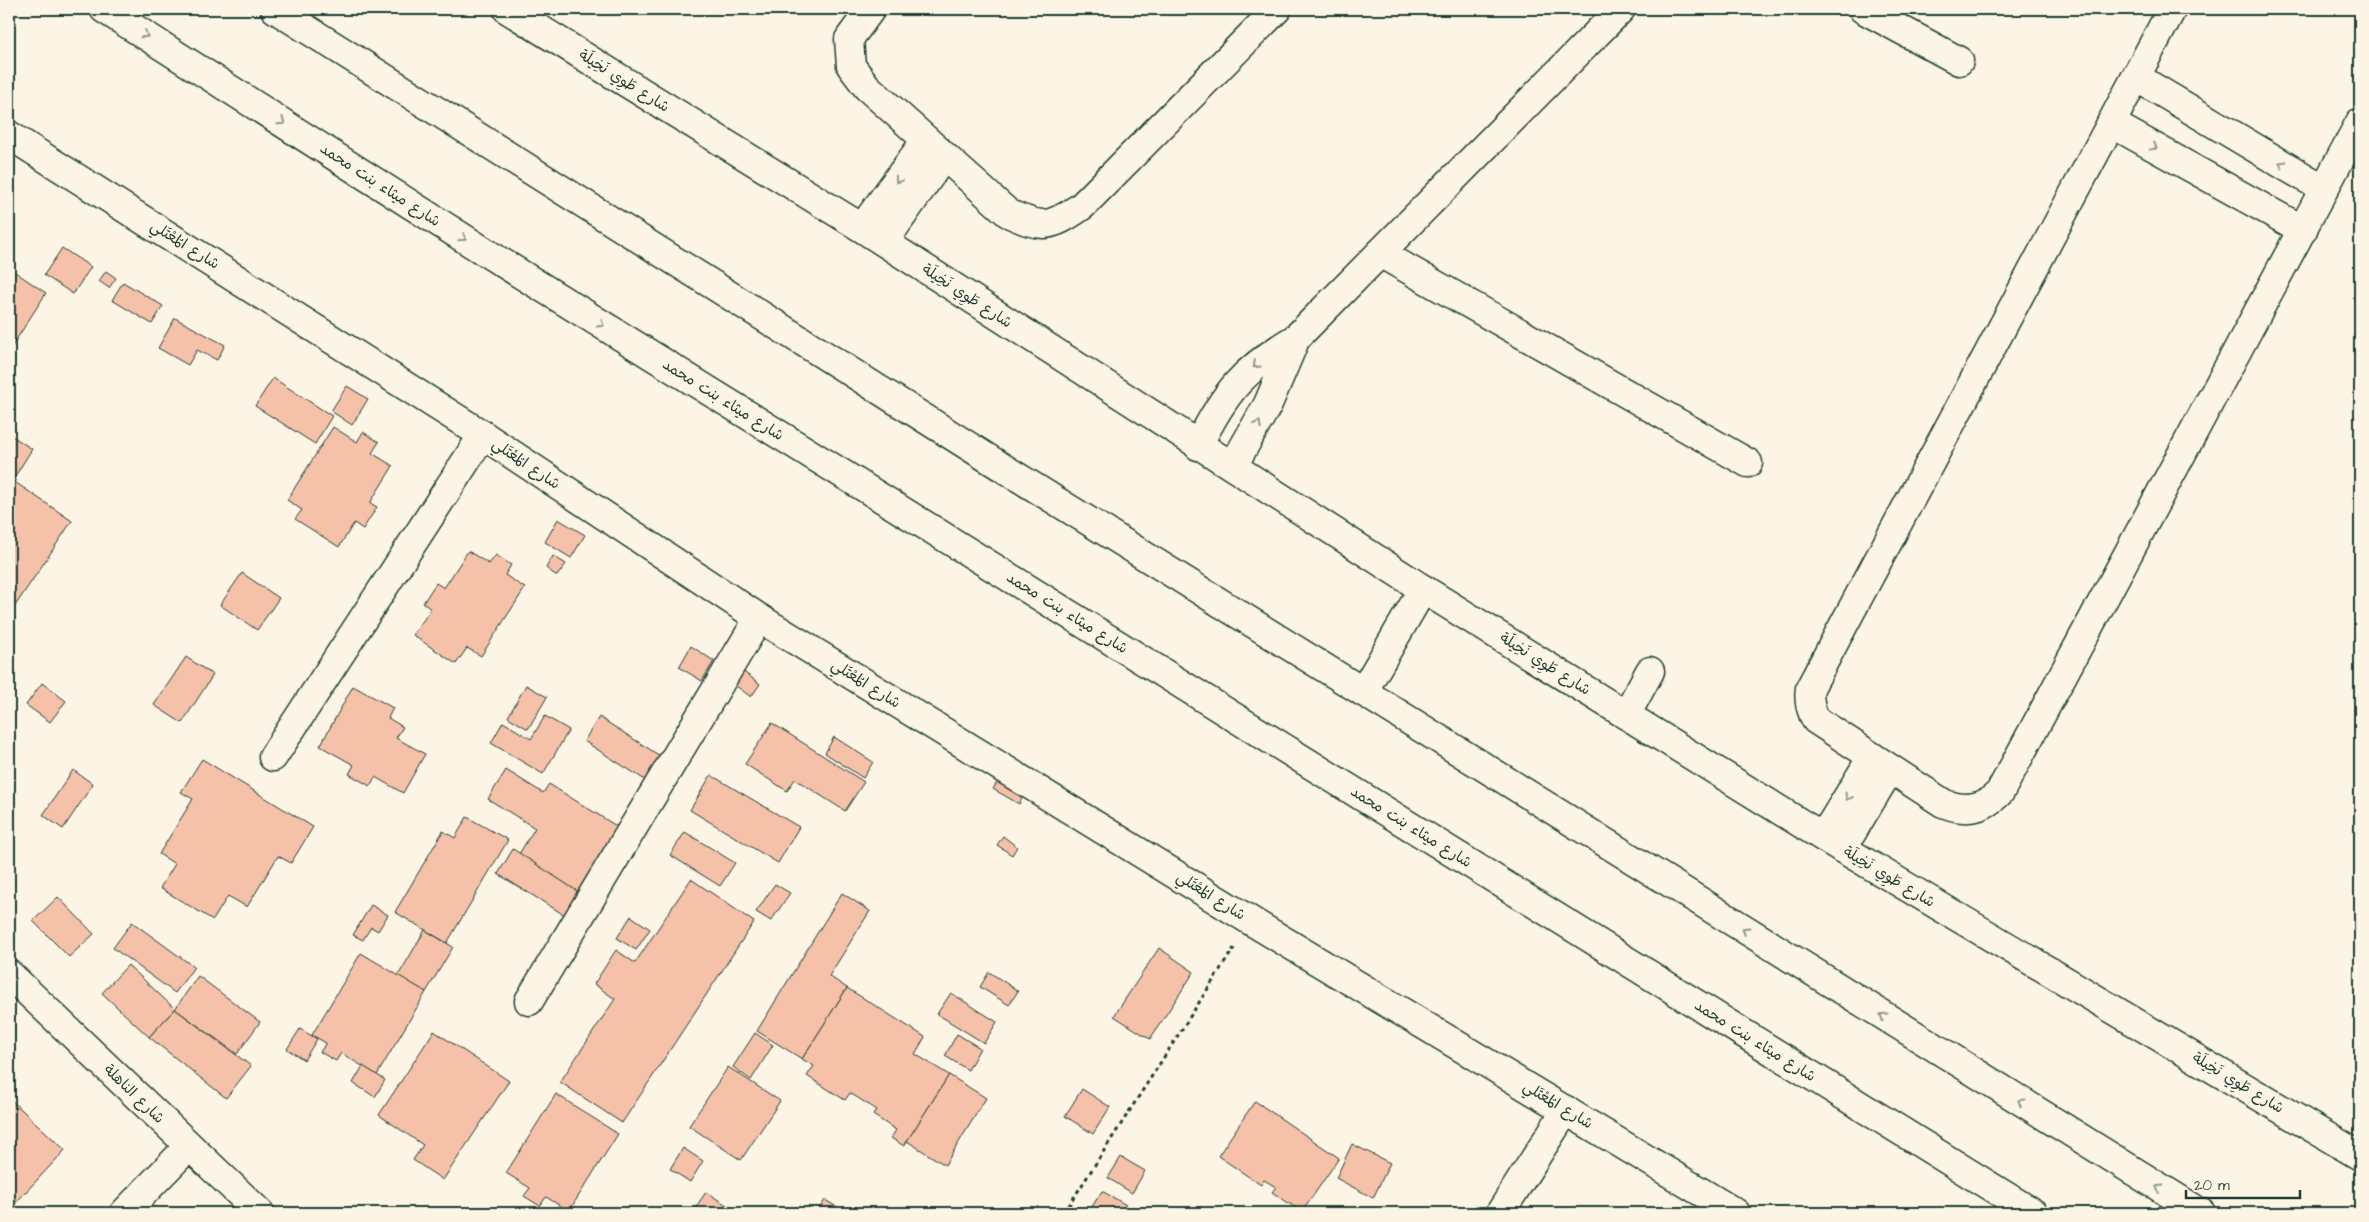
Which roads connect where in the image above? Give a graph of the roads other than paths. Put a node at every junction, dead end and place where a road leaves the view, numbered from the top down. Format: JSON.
{"nodes":[{"id":1,"x":104,"y":9,"type":"edge"},
{"id":2,"x":275,"y":9,"type":"edge"},
{"id":3,"x":507,"y":9,"type":"edge"},
{"id":4,"x":871,"y":9,"type":"edge"},
{"id":5,"x":1277,"y":9,"type":"edge"},
{"id":6,"x":1621,"y":9,"type":"edge"},
{"id":7,"x":1863,"y":9,"type":"edge"},
{"id":8,"x":2172,"y":9,"type":"edge"},
{"id":9,"x":1959,"y":61,"type":"dead end"},
{"id":10,"x":2136,"y":77,"type":"junction"},
{"id":11,"x":2360,"y":122,"type":"edge"},
{"id":12,"x":2111,"y":123,"type":"junction"},
{"id":13,"x":9,"y":135,"type":"edge"},
{"id":14,"x":935,"y":148,"type":"junction"},
{"id":15,"x":2324,"y":189,"type":"junction"},
{"id":16,"x":862,"y":228,"type":"junction"},
{"id":17,"x":2302,"y":230,"type":"junction"},
{"id":18,"x":884,"y":242,"type":"junction"},
{"id":19,"x":1380,"y":253,"type":"junction"},
{"id":20,"x":1296,"y":338,"type":"junction"},
{"id":21,"x":483,"y":435,"type":"junction"},
{"id":22,"x":1198,"y":446,"type":"junction"},
{"id":23,"x":1748,"y":463,"type":"dead end"},
{"id":24,"x":1233,"y":466,"type":"junction"},
{"id":25,"x":1423,"y":589,"type":"junction"},
{"id":26,"x":759,"y":618,"type":"junction"},
{"id":27,"x":1650,"y":671,"type":"dead end"},
{"id":28,"x":1363,"y":692,"type":"junction"},
{"id":29,"x":1626,"y":715,"type":"junction"},
{"id":30,"x":273,"y":757,"type":"dead end"},
{"id":31,"x":1881,"y":763,"type":"junction"},
{"id":32,"x":1833,"y":843,"type":"junction"},
{"id":33,"x":9,"y":974,"type":"edge"},
{"id":34,"x":529,"y":1001,"type":"dead end"},
{"id":35,"x":1566,"y":1110,"type":"junction"},
{"id":36,"x":189,"y":1146,"type":"junction"},
{"id":37,"x":2360,"y":1156,"type":"edge"},
{"id":38,"x":124,"y":1213,"type":"edge"},
{"id":39,"x":260,"y":1213,"type":"edge"},
{"id":40,"x":1500,"y":1213,"type":"edge"},
{"id":41,"x":1736,"y":1213,"type":"edge"},
{"id":42,"x":2033,"y":1213,"type":"edge"},
{"id":43,"x":2201,"y":1213,"type":"edge"}],
"edges":[{"from":1,"to":42,"type":"street","name":"شارع ميثاء بنت محمد","one_way":true},
{"from":2,"to":28,"type":"street"},
{"from":3,"to":16,"type":"street","name":"شارع طَوِي نَخِيلَة"},
{"from":4,"to":14,"type":"street"},
{"from":5,"to":14,"type":"street"},
{"from":6,"to":19,"type":"street"},
{"from":7,"to":9,"type":"street"},
{"from":8,"to":10,"type":"street"},
{"from":10,"to":12,"type":"street"},
{"from":15,"to":10,"type":"street","one_way":true},
{"from":11,"to":15,"type":"street"},
{"from":12,"to":17,"type":"street","one_way":true},
{"from":12,"to":31,"type":"street"},
{"from":13,"to":21,"type":"street","name":"شارع المُعْتَلي"},
{"from":14,"to":16,"type":"street","one_way":true},
{"from":14,"to":18,"type":"street"},
{"from":15,"to":17,"type":"street"},
{"from":16,"to":18,"type":"street","name":"شارع طَوِي نَخِيلَة"},
{"from":17,"to":31,"type":"street"},
{"from":18,"to":22,"type":"street","name":"شارع طَوِي نَخِيلَة"},
{"from":19,"to":20,"type":"street"},
{"from":19,"to":23,"type":"street"},
{"from":20,"to":22,"type":"street","one_way":true},
{"from":24,"to":20,"type":"street","one_way":true},
{"from":21,"to":26,"type":"street","name":"شارع المُعْتَلي"},
{"from":21,"to":30,"type":"street"},
{"from":22,"to":24,"type":"street","name":"شارع طَوِي نَخِيلَة"},
{"from":24,"to":25,"type":"street","name":"شارع طَوِي نَخِيلَة"},
{"from":25,"to":28,"type":"street"},
{"from":25,"to":29,"type":"street","name":"شارع طَوِي نَخِيلَة"},
{"from":26,"to":34,"type":"street"},
{"from":26,"to":35,"type":"street","name":"شارع المُعْتَلي"},
{"from":27,"to":29,"type":"street"},
{"from":43,"to":28,"type":"street","one_way":true},
{"from":29,"to":32,"type":"street","name":"شارع طَوِي نَخِيلَة"},
{"from":31,"to":32,"type":"street"},
{"from":32,"to":37,"type":"street","name":"شارع طَوِي نَخِيلَة"},
{"from":33,"to":36,"type":"street","name":"شارع الناهلة"},
{"from":35,"to":40,"type":"street"},
{"from":35,"to":41,"type":"street","name":"شارع المُعْتَلي"},
{"from":36,"to":38,"type":"street"},
{"from":36,"to":39,"type":"street","name":"شارع الناهلة"}]}
